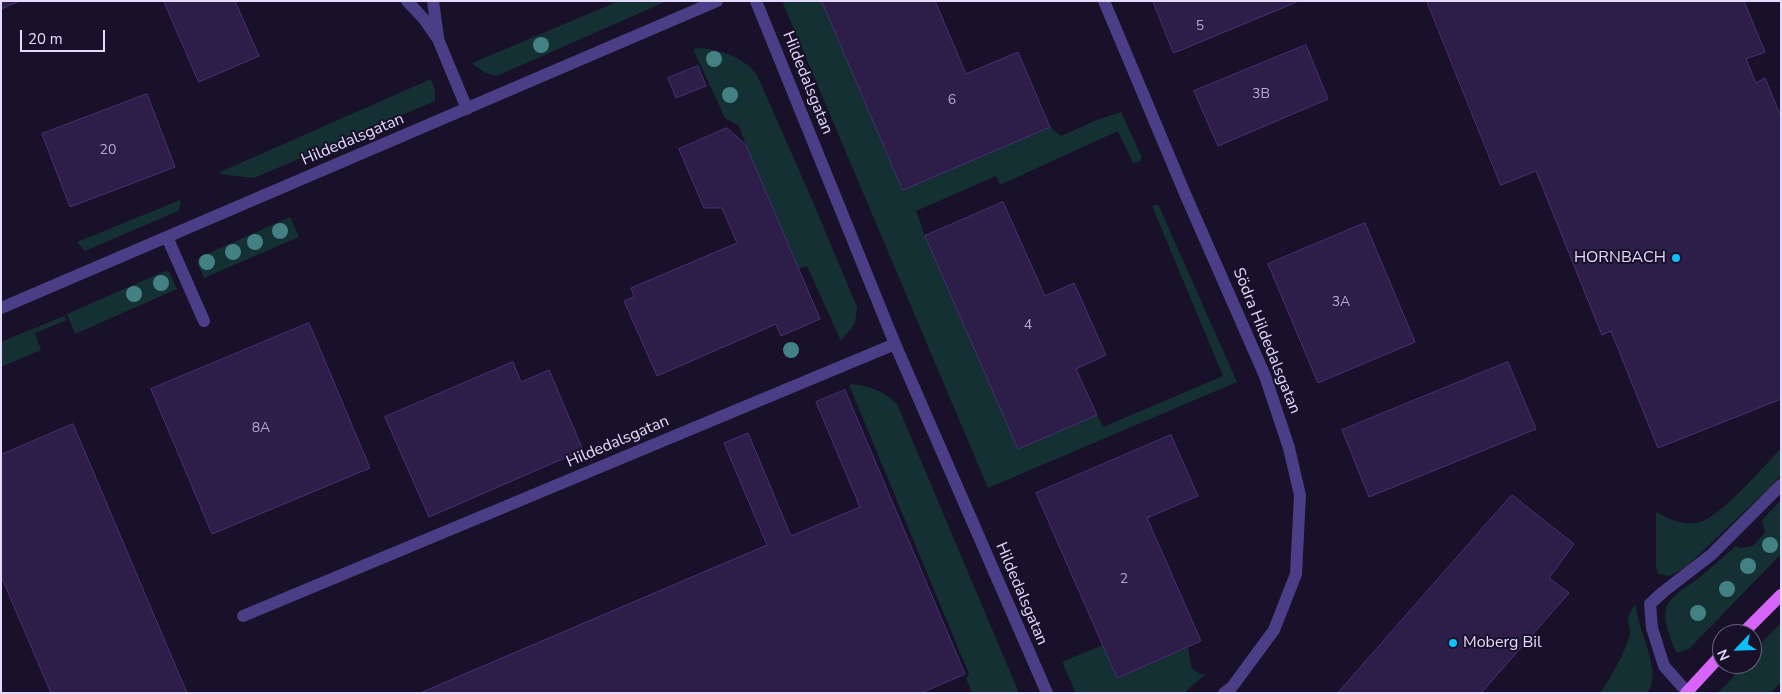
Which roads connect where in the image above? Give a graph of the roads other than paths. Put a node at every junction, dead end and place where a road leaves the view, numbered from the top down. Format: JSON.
{"nodes":[{"id":1,"x":407,"y":1,"type":"edge"},
{"id":2,"x":433,"y":1,"type":"edge"},
{"id":3,"x":717,"y":1,"type":"edge"},
{"id":4,"x":756,"y":1,"type":"edge"},
{"id":5,"x":1104,"y":1,"type":"edge"},
{"id":6,"x":438,"y":39,"type":"junction"},
{"id":7,"x":467,"y":108,"type":"junction"},
{"id":8,"x":167,"y":237,"type":"junction"},
{"id":9,"x":1,"y":308,"type":"edge"},
{"id":10,"x":204,"y":321,"type":"dead end"},
{"id":11,"x":895,"y":344,"type":"junction"},
{"id":12,"x":1781,"y":485,"type":"edge"},
{"id":13,"x":1781,"y":595,"type":"edge"},
{"id":14,"x":243,"y":616,"type":"dead end"},
{"id":15,"x":1752,"y":624,"type":"edge"},
{"id":16,"x":1712,"y":665,"type":"edge"},
{"id":17,"x":1046,"y":693,"type":"edge"},
{"id":18,"x":1224,"y":693,"type":"edge"},
{"id":19,"x":1687,"y":693,"type":"edge"}],
"edges":[{"from":1,"to":6,"type":"street"},
{"from":2,"to":6,"type":"street"},
{"from":3,"to":7,"type":"street","name":"Hildedalsgatan"},
{"from":4,"to":11,"type":"street","name":"Hildedalsgatan"},
{"from":5,"to":18,"type":"street","name":"Södra Hildedalsgatan"},
{"from":6,"to":7,"type":"street"},
{"from":7,"to":8,"type":"street","name":"Hildedalsgatan"},
{"from":8,"to":9,"type":"street","name":"Hildedalsgatan"},
{"from":8,"to":10,"type":"street"},
{"from":11,"to":14,"type":"street","name":"Hildedalsgatan"},
{"from":11,"to":17,"type":"street","name":"Hildedalsgatan"},
{"from":12,"to":19,"type":"street"},
{"from":13,"to":15,"type":"main road"},
{"from":16,"to":19,"type":"main road"}]}
